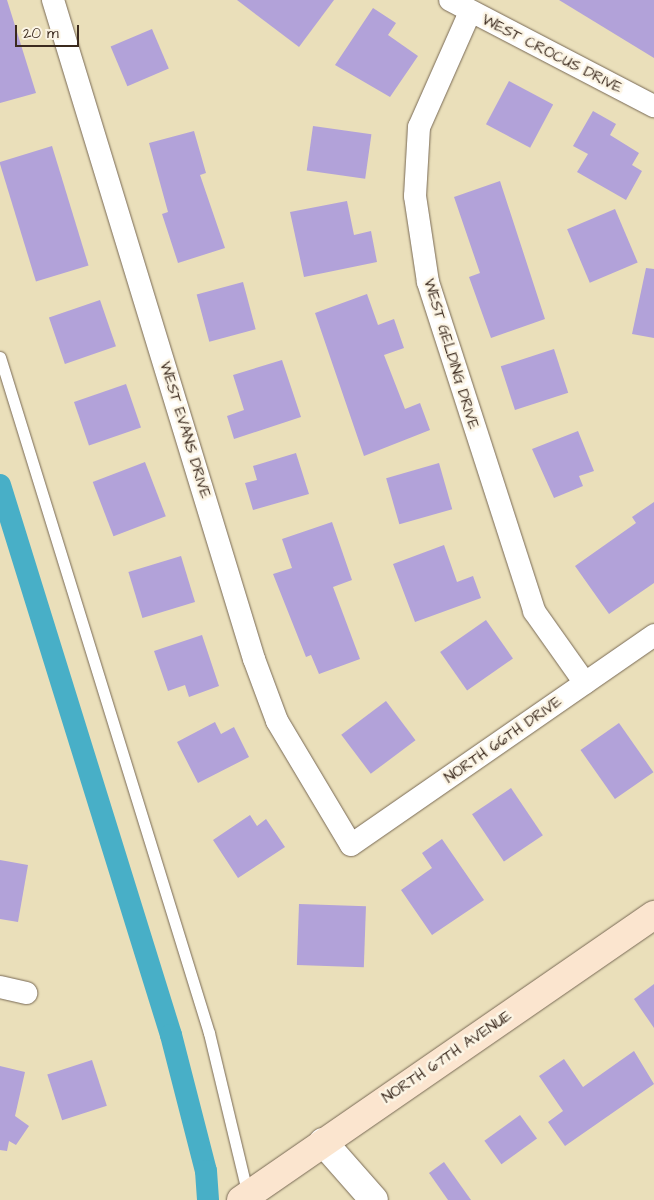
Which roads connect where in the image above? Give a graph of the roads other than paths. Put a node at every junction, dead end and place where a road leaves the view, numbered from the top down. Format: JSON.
{"nodes":[{"id":1,"x":54,"y":0,"type":"edge"},
{"id":2,"x":450,"y":0,"type":"edge"},
{"id":3,"x":470,"y":12,"type":"junction"},
{"id":4,"x":654,"y":106,"type":"edge"},
{"id":5,"x":0,"y":356,"type":"edge"},
{"id":6,"x":654,"y":635,"type":"edge"},
{"id":7,"x":585,"y":683,"type":"junction"},
{"id":8,"x":352,"y":845,"type":"joint"},
{"id":9,"x":654,"y":915,"type":"edge"},
{"id":10,"x":0,"y":987,"type":"edge"},
{"id":11,"x":26,"y":993,"type":"dead end"},
{"id":12,"x":323,"y":1142,"type":"junction"},
{"id":13,"x":246,"y":1198,"type":"edge"},
{"id":14,"x":374,"y":1200,"type":"edge"}],
"edges":[{"from":1,"to":8,"type":"street","name":"WEST EVANS DRIVE"},
{"from":2,"to":3,"type":"street","name":"WEST CROCUS DRIVE"},
{"from":3,"to":4,"type":"street","name":"WEST CROCUS DRIVE"},
{"from":3,"to":7,"type":"street","name":"WEST GELDING DRIVE"},
{"from":5,"to":13,"type":"lane"},
{"from":6,"to":7,"type":"street","name":"NORTH 66TH DRIVE"},
{"from":7,"to":8,"type":"street","name":"NORTH 66TH DRIVE"},
{"from":9,"to":12,"type":"main road","name":"NORTH 67TH AVENUE"},
{"from":10,"to":11,"type":"street"},
{"from":12,"to":13,"type":"main road","name":"NORTH 67TH AVENUE"},
{"from":12,"to":14,"type":"street"}]}
